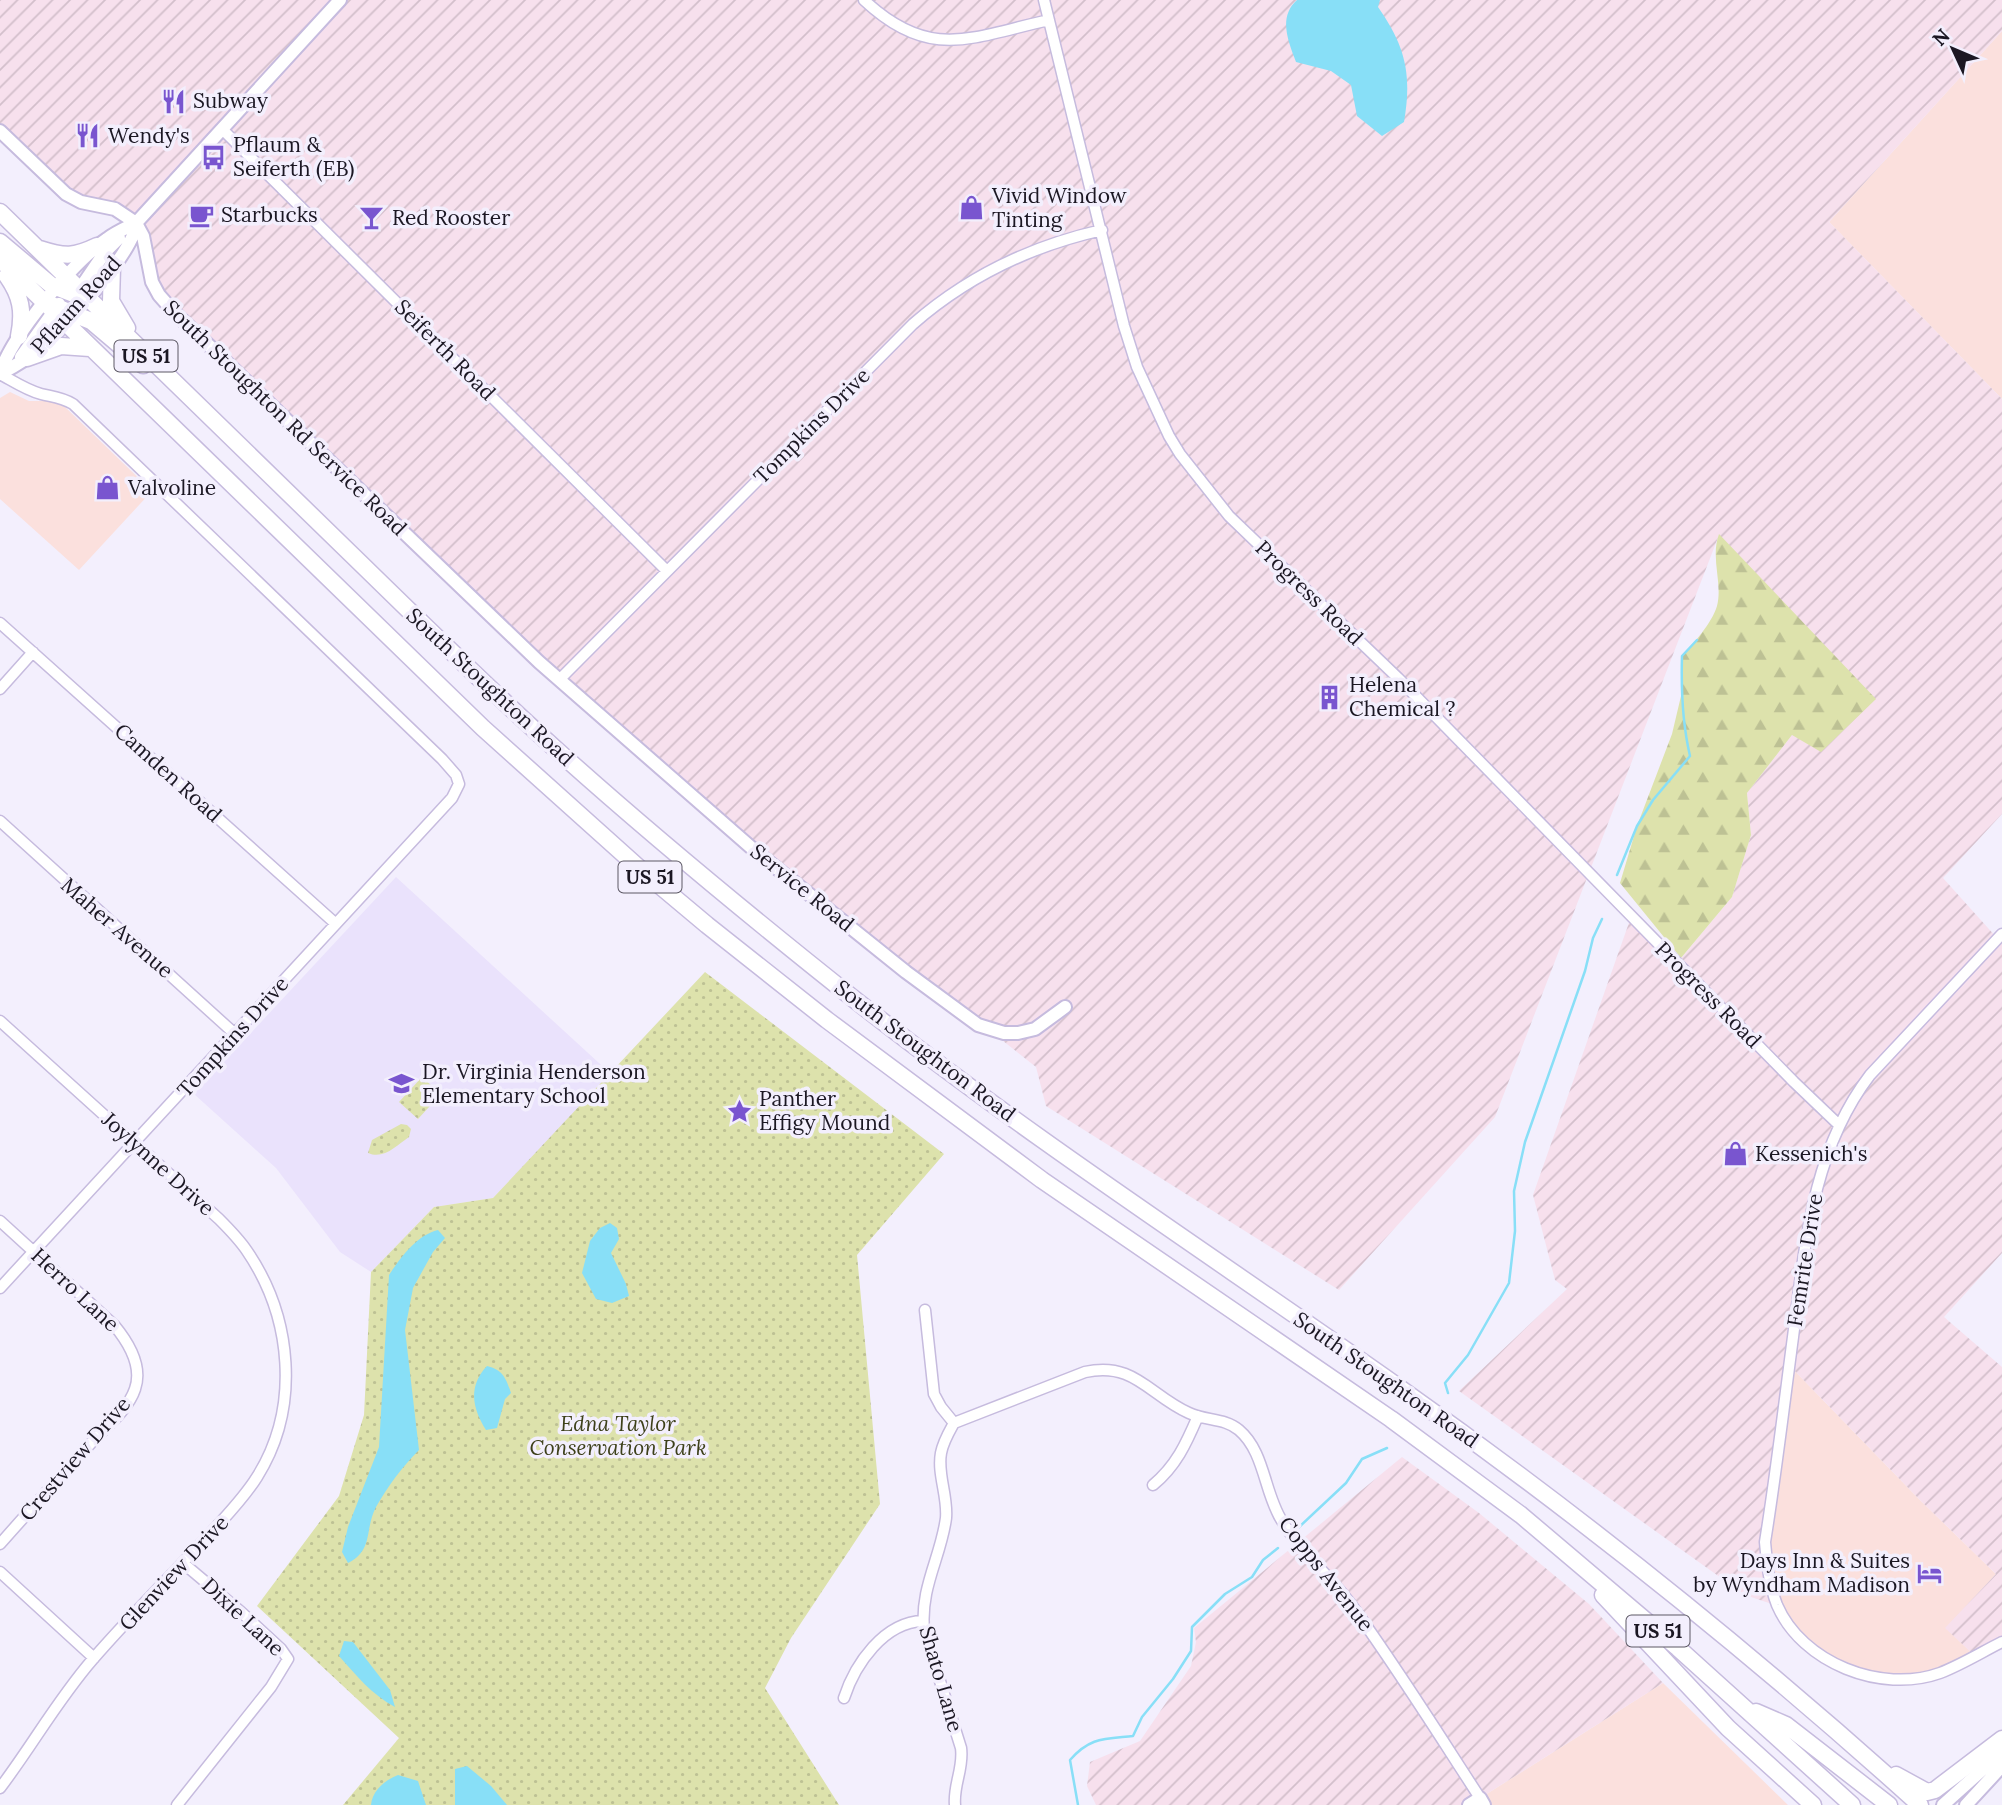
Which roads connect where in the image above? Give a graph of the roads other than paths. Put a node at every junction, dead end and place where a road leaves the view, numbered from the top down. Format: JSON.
{"nodes":[{"id":1,"x":340,"y":0,"type":"edge"},
{"id":2,"x":864,"y":0,"type":"edge"},
{"id":3,"x":1044,"y":0,"type":"edge"},
{"id":4,"x":1049,"y":20,"type":"junction"},
{"id":5,"x":222,"y":129,"type":"junction"},
{"id":6,"x":0,"y":131,"type":"edge"},
{"id":7,"x":0,"y":212,"type":"edge"},
{"id":8,"x":136,"y":223,"type":"junction"},
{"id":9,"x":1102,"y":230,"type":"junction"},
{"id":10,"x":0,"y":242,"type":"edge"},
{"id":11,"x":97,"y":246,"type":"junction"},
{"id":12,"x":36,"y":247,"type":"junction"},
{"id":13,"x":0,"y":260,"type":"edge"},
{"id":14,"x":112,"y":267,"type":"junction"},
{"id":15,"x":66,"y":301,"type":"junction"},
{"id":16,"x":19,"y":336,"type":"junction"},
{"id":17,"x":130,"y":341,"type":"junction"},
{"id":18,"x":90,"y":348,"type":"junction"},
{"id":19,"x":27,"y":358,"type":"junction"},
{"id":20,"x":0,"y":373,"type":"edge"},
{"id":21,"x":206,"y":414,"type":"junction"},
{"id":22,"x":667,"y":571,"type":"junction"},
{"id":23,"x":0,"y":623,"type":"edge"},
{"id":24,"x":33,"y":652,"type":"junction"},
{"id":25,"x":560,"y":679,"type":"junction"},
{"id":26,"x":0,"y":689,"type":"edge"},
{"id":27,"x":0,"y":821,"type":"edge"},
{"id":28,"x":335,"y":925,"type":"junction"},
{"id":29,"x":2002,"y":934,"type":"edge"},
{"id":30,"x":1065,"y":1007,"type":"dead end"},
{"id":31,"x":0,"y":1021,"type":"edge"},
{"id":32,"x":235,"y":1034,"type":"junction"},
{"id":33,"x":1838,"y":1124,"type":"junction"},
{"id":34,"x":136,"y":1143,"type":"junction"},
{"id":35,"x":0,"y":1221,"type":"edge"},
{"id":36,"x":34,"y":1251,"type":"junction"},
{"id":37,"x":0,"y":1288,"type":"edge"},
{"id":38,"x":925,"y":1310,"type":"dead end"},
{"id":39,"x":282,"y":1332,"type":"joint"},
{"id":40,"x":136,"y":1368,"type":"joint"},
{"id":41,"x":1198,"y":1416,"type":"junction"},
{"id":42,"x":954,"y":1423,"type":"junction"},
{"id":43,"x":1153,"y":1485,"type":"dead end"},
{"id":44,"x":0,"y":1544,"type":"edge"},
{"id":45,"x":1578,"y":1562,"type":"junction"},
{"id":46,"x":183,"y":1563,"type":"junction"},
{"id":47,"x":0,"y":1572,"type":"edge"},
{"id":48,"x":923,"y":1621,"type":"junction"},
{"id":49,"x":2002,"y":1642,"type":"edge"},
{"id":50,"x":94,"y":1658,"type":"junction"},
{"id":51,"x":844,"y":1698,"type":"dead end"},
{"id":52,"x":1741,"y":1705,"type":"junction"},
{"id":53,"x":2002,"y":1739,"type":"edge"},
{"id":54,"x":2002,"y":1752,"type":"edge"},
{"id":55,"x":1872,"y":1761,"type":"junction"},
{"id":56,"x":2002,"y":1766,"type":"edge"},
{"id":57,"x":0,"y":1788,"type":"edge"},
{"id":58,"x":1477,"y":1803,"type":"edge"},
{"id":59,"x":177,"y":1805,"type":"edge"},
{"id":60,"x":955,"y":1805,"type":"edge"},
{"id":61,"x":1813,"y":1805,"type":"edge"},
{"id":62,"x":1852,"y":1805,"type":"edge"},
{"id":63,"x":1889,"y":1805,"type":"edge"},
{"id":64,"x":1920,"y":1805,"type":"edge"},
{"id":65,"x":1943,"y":1805,"type":"edge"},
{"id":66,"x":1966,"y":1805,"type":"edge"}],
"edges":[{"from":1,"to":5,"type":"street","name":"Pflaum Road"},
{"from":2,"to":4,"type":"street"},
{"from":3,"to":4,"type":"street","name":"Progress Road"},
{"from":4,"to":9,"type":"street","name":"Progress Road"},
{"from":5,"to":8,"type":"street","name":"Pflaum Road"},
{"from":5,"to":22,"type":"street","name":"Seiferth Road"},
{"from":6,"to":8,"type":"street"},
{"from":7,"to":12,"type":"main road","name":"South Stoughton Road","number":"US 51"},
{"from":8,"to":11,"type":"street","name":"Pflaum Road"},
{"from":8,"to":14,"type":"street","name":"Pflaum Road"},
{"from":8,"to":15,"type":"street"},
{"from":8,"to":25,"type":"street","name":"South Stoughton Rd Service Road"},
{"from":9,"to":22,"type":"street","name":"Tompkins Drive"},
{"from":9,"to":33,"type":"street","name":"Progress Road"},
{"from":10,"to":15,"type":"main road"},
{"from":11,"to":12,"type":"main road"},
{"from":11,"to":15,"type":"street","name":"Pflaum Road"},
{"from":12,"to":15,"type":"main road","name":"South Stoughton Road","number":"US 51"},
{"from":13,"to":15,"type":"main road","name":"South Stoughton Road","number":"US 51"},
{"from":13,"to":16,"type":"main road"},
{"from":14,"to":15,"type":"street","name":"Pflaum Road"},
{"from":14,"to":17,"type":"main road"},
{"from":15,"to":16,"type":"street","name":"Pflaum Road"},
{"from":15,"to":17,"type":"main road","name":"South Stoughton Road","number":"US 51"},
{"from":15,"to":18,"type":"main road","name":"South Stoughton Road","number":"US 51"},
{"from":15,"to":19,"type":"street","name":"Pflaum Road"},
{"from":15,"to":20,"type":"street"},
{"from":15,"to":21,"type":"main road"},
{"from":16,"to":20,"type":"street","name":"Pflaum Road"},
{"from":17,"to":21,"type":"main road","name":"South Stoughton Road","number":"US 51"},
{"from":18,"to":19,"type":"main road"},
{"from":18,"to":45,"type":"main road","name":"South Stoughton Road","number":"US 51"},
{"from":19,"to":20,"type":"street","name":"Pflaum Road"},
{"from":20,"to":28,"type":"street","name":"Tompkins Drive"},
{"from":21,"to":55,"type":"main road","name":"South Stoughton Road","number":"US 51"},
{"from":22,"to":25,"type":"street","name":"Tompkins Drive"},
{"from":23,"to":24,"type":"street","name":"Camden Road"},
{"from":24,"to":26,"type":"street"},
{"from":24,"to":28,"type":"street","name":"Camden Road"},
{"from":25,"to":30,"type":"street","name":"Service Road"},
{"from":27,"to":32,"type":"street","name":"Maher Avenue"},
{"from":28,"to":32,"type":"street","name":"Tompkins Drive"},
{"from":29,"to":33,"type":"street","name":"Femrite Drive"},
{"from":31,"to":34,"type":"street","name":"Joylynne Drive"},
{"from":32,"to":34,"type":"street","name":"Tompkins Drive"},
{"from":33,"to":49,"type":"street","name":"Femrite Drive"},
{"from":34,"to":36,"type":"street","name":"Tompkins Drive"},
{"from":34,"to":39,"type":"street","name":"Joylynne Drive"},
{"from":35,"to":36,"type":"street","name":"Herro Lane"},
{"from":36,"to":37,"type":"street","name":"Tompkins Drive"},
{"from":36,"to":40,"type":"street","name":"Herro Lane"},
{"from":38,"to":42,"type":"street"},
{"from":39,"to":46,"type":"street","name":"Glenview Drive"},
{"from":40,"to":44,"type":"street","name":"Crestview Drive"},
{"from":41,"to":42,"type":"street","name":"Copps Avenue"},
{"from":41,"to":43,"type":"street"},
{"from":41,"to":58,"type":"street","name":"Copps Avenue"},
{"from":42,"to":48,"type":"street","name":"Shato Lane"},
{"from":45,"to":52,"type":"main road","name":"South Stoughton Road","number":"US 51"},
{"from":45,"to":61,"type":"main road"},
{"from":46,"to":50,"type":"street","name":"Glenview Drive"},
{"from":46,"to":59,"type":"street","name":"Dixie Lane"},
{"from":47,"to":50,"type":"street"},
{"from":48,"to":51,"type":"street"},
{"from":48,"to":60,"type":"street","name":"Shato Lane"},
{"from":50,"to":57,"type":"street","name":"Glenview Drive"},
{"from":52,"to":62,"type":"main road","name":"South Stoughton Road","number":"US 51"},
{"from":52,"to":63,"type":"main road"},
{"from":53,"to":55,"type":"main road"},
{"from":54,"to":65,"type":"street"},
{"from":55,"to":64,"type":"main road","name":"South Stoughton Road","number":"US 51"},
{"from":56,"to":66,"type":"street"}]}
